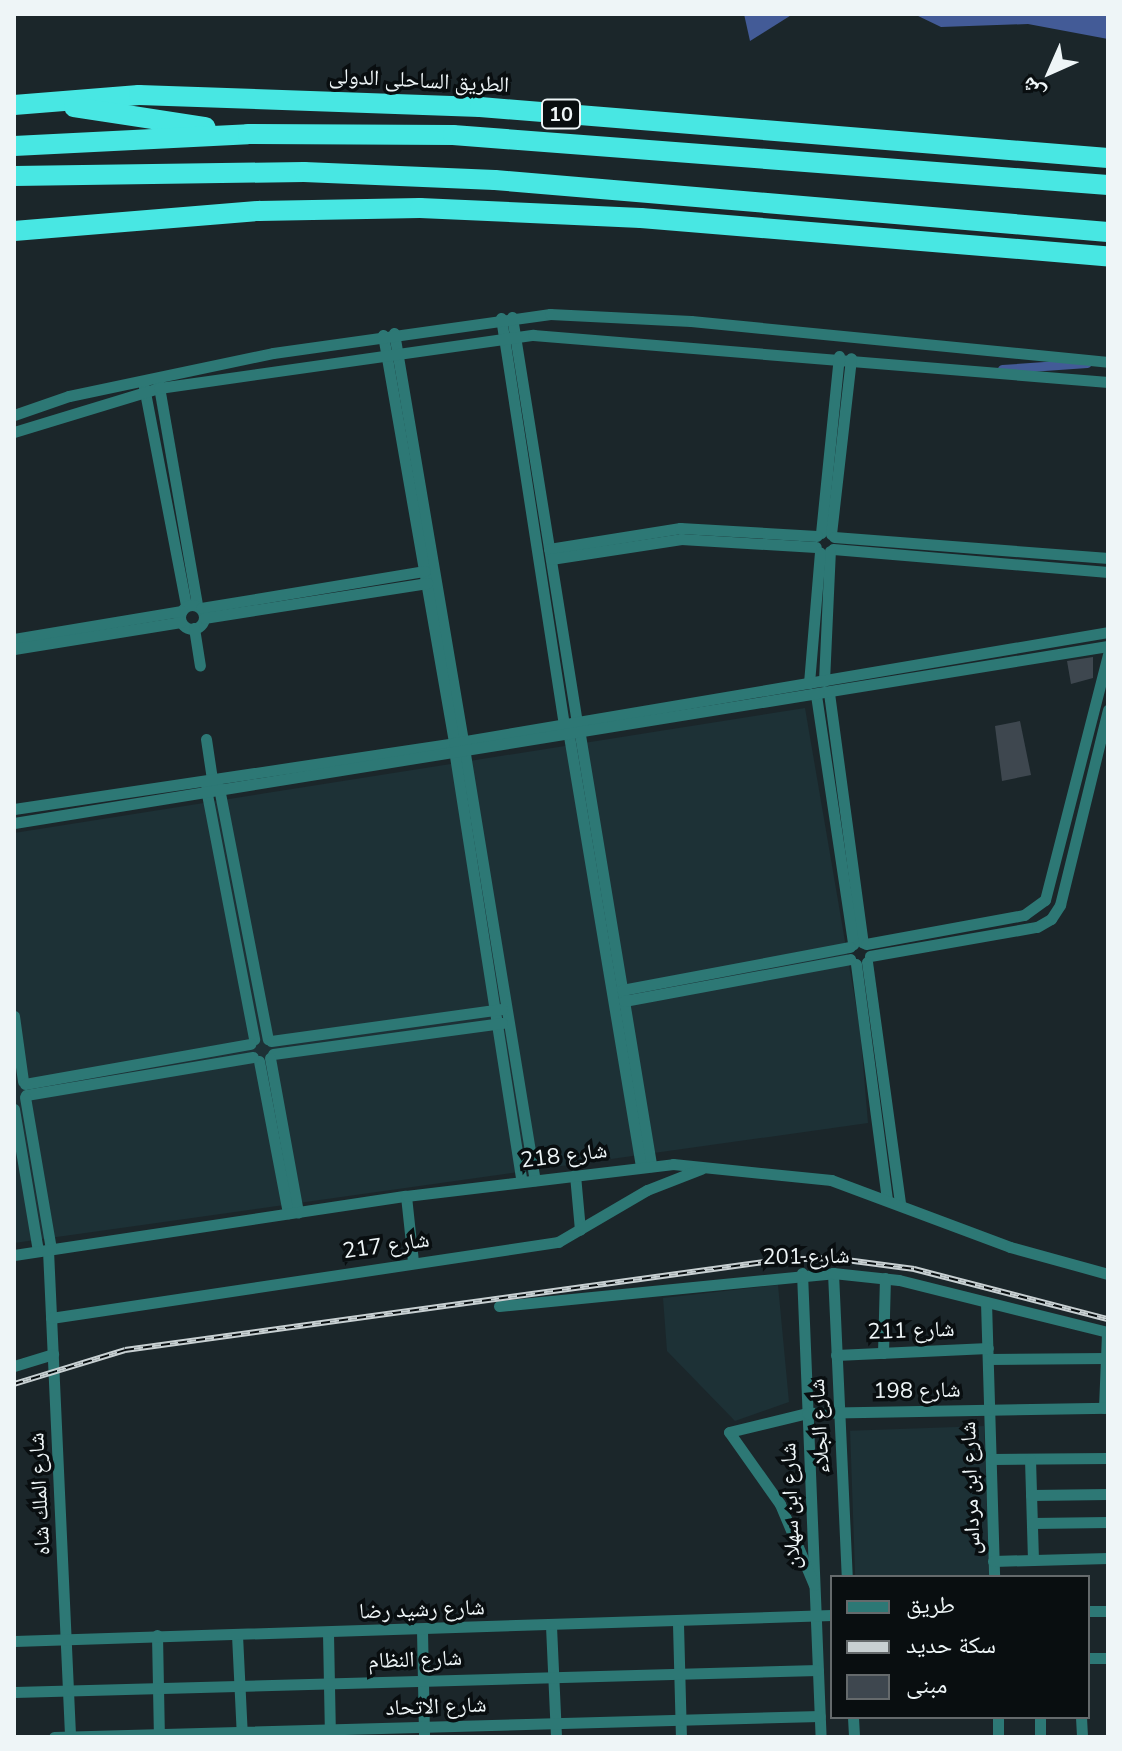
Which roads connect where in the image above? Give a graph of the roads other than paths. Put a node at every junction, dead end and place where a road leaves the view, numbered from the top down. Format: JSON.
{"nodes":[{"id":1,"x":47,"y":103,"type":"junction"},
{"id":2,"x":14,"y":105,"type":"edge"},
{"id":3,"x":248,"y":134,"type":"junction"},
{"id":4,"x":14,"y":146,"type":"edge"},
{"id":5,"x":1108,"y":158,"type":"edge"},
{"id":6,"x":14,"y":176,"type":"edge"},
{"id":7,"x":1108,"y":185,"type":"edge"},
{"id":8,"x":14,"y":231,"type":"edge"},
{"id":9,"x":1108,"y":232,"type":"edge"},
{"id":10,"x":1108,"y":256,"type":"edge"},
{"id":11,"x":506,"y":318,"type":"junction"},
{"id":12,"x":388,"y":334,"type":"junction"},
{"id":13,"x":509,"y":337,"type":"junction"},
{"id":14,"x":391,"y":352,"type":"junction"},
{"id":15,"x":839,"y":356,"type":"junction"},
{"id":16,"x":851,"y":358,"type":"junction"},
{"id":17,"x":1108,"y":362,"type":"edge"},
{"id":18,"x":142,"y":379,"type":"junction"},
{"id":19,"x":158,"y":382,"type":"junction"},
{"id":20,"x":1108,"y":382,"type":"edge"},
{"id":21,"x":145,"y":392,"type":"junction"},
{"id":22,"x":14,"y":415,"type":"edge"},
{"id":23,"x":14,"y":432,"type":"edge"},
{"id":24,"x":825,"y":542,"type":"junction"},
{"id":25,"x":550,"y":554,"type":"junction"},
{"id":26,"x":1108,"y":558,"type":"edge"},
{"id":27,"x":1108,"y":572,"type":"edge"},
{"id":28,"x":426,"y":577,"type":"junction"},
{"id":29,"x":192,"y":612,"type":"junction"},
{"id":30,"x":1108,"y":632,"type":"edge"},
{"id":31,"x":14,"y":639,"type":"edge"},
{"id":32,"x":1108,"y":646,"type":"edge"},
{"id":33,"x":14,"y":649,"type":"edge"},
{"id":34,"x":1108,"y":654,"type":"edge"},
{"id":35,"x":200,"y":666,"type":"dead end"},
{"id":36,"x":867,"y":673,"type":"junction"},
{"id":37,"x":824,"y":681,"type":"junction"},
{"id":38,"x":809,"y":683,"type":"junction"},
{"id":39,"x":865,"y":687,"type":"junction"},
{"id":40,"x":829,"y":693,"type":"junction"},
{"id":41,"x":816,"y":695,"type":"junction"},
{"id":42,"x":1108,"y":710,"type":"edge"},
{"id":43,"x":572,"y":730,"type":"junction"},
{"id":44,"x":206,"y":739,"type":"dead end"},
{"id":45,"x":459,"y":749,"type":"junction"},
{"id":46,"x":212,"y":780,"type":"junction"},
{"id":47,"x":214,"y":793,"type":"junction"},
{"id":48,"x":14,"y":809,"type":"edge"},
{"id":49,"x":14,"y":823,"type":"edge"},
{"id":50,"x":605,"y":921,"type":"junction"},
{"id":51,"x":859,"y":952,"type":"junction"},
{"id":52,"x":623,"y":996,"type":"junction"},
{"id":53,"x":501,"y":1009,"type":"junction"},
{"id":54,"x":14,"y":1016,"type":"edge"},
{"id":55,"x":503,"y":1023,"type":"junction"},
{"id":56,"x":625,"y":1039,"type":"junction"},
{"id":57,"x":252,"y":1042,"type":"junction"},
{"id":58,"x":265,"y":1052,"type":"junction"},
{"id":59,"x":21,"y":1089,"type":"edge"},
{"id":60,"x":14,"y":1109,"type":"edge"},
{"id":61,"x":646,"y":1166,"type":"junction"},
{"id":62,"x":709,"y":1166,"type":"junction"},
{"id":63,"x":575,"y":1175,"type":"junction"},
{"id":64,"x":535,"y":1180,"type":"junction"},
{"id":65,"x":522,"y":1182,"type":"junction"},
{"id":66,"x":406,"y":1196,"type":"junction"},
{"id":67,"x":887,"y":1199,"type":"junction"},
{"id":68,"x":900,"y":1204,"type":"junction"},
{"id":69,"x":293,"y":1212,"type":"junction"},
{"id":70,"x":580,"y":1230,"type":"junction"},
{"id":71,"x":46,"y":1250,"type":"junction"},
{"id":72,"x":14,"y":1255,"type":"edge"},
{"id":73,"x":413,"y":1262,"type":"junction"},
{"id":74,"x":802,"y":1273,"type":"junction"},
{"id":75,"x":833,"y":1273,"type":"junction"},
{"id":76,"x":1108,"y":1274,"type":"edge"},
{"id":77,"x":885,"y":1278,"type":"junction"},
{"id":78,"x":986,"y":1302,"type":"junction"},
{"id":79,"x":499,"y":1306,"type":"dead end"},
{"id":80,"x":51,"y":1318,"type":"junction"},
{"id":81,"x":1107,"y":1332,"type":"edge"},
{"id":82,"x":883,"y":1353,"type":"junction"},
{"id":83,"x":988,"y":1353,"type":"junction"},
{"id":84,"x":53,"y":1354,"type":"junction"},
{"id":85,"x":836,"y":1355,"type":"junction"},
{"id":86,"x":1106,"y":1358,"type":"junction"},
{"id":87,"x":14,"y":1366,"type":"edge"},
{"id":88,"x":1106,"y":1408,"type":"edge"},
{"id":89,"x":989,"y":1410,"type":"junction"},
{"id":90,"x":839,"y":1412,"type":"junction"},
{"id":91,"x":807,"y":1413,"type":"junction"},
{"id":92,"x":1108,"y":1458,"type":"edge"},
{"id":93,"x":991,"y":1459,"type":"junction"},
{"id":94,"x":1030,"y":1459,"type":"junction"},
{"id":95,"x":1108,"y":1494,"type":"edge"},
{"id":96,"x":1031,"y":1495,"type":"junction"},
{"id":97,"x":1108,"y":1522,"type":"edge"},
{"id":98,"x":1032,"y":1523,"type":"junction"},
{"id":99,"x":1108,"y":1558,"type":"edge"},
{"id":100,"x":1033,"y":1560,"type":"junction"},
{"id":101,"x":993,"y":1561,"type":"junction"},
{"id":102,"x":847,"y":1575,"type":"edge"},
{"id":103,"x":994,"y":1575,"type":"edge"},
{"id":104,"x":814,"y":1585,"type":"junction"},
{"id":105,"x":830,"y":1615,"type":"edge"},
{"id":106,"x":815,"y":1616,"type":"junction"},
{"id":107,"x":678,"y":1624,"type":"junction"},
{"id":108,"x":551,"y":1626,"type":"junction"},
{"id":109,"x":422,"y":1630,"type":"junction"},
{"id":110,"x":328,"y":1633,"type":"junction"},
{"id":111,"x":157,"y":1635,"type":"junction"},
{"id":112,"x":237,"y":1635,"type":"junction"},
{"id":113,"x":67,"y":1638,"type":"junction"},
{"id":114,"x":14,"y":1641,"type":"edge"},
{"id":115,"x":818,"y":1670,"type":"junction"},
{"id":116,"x":680,"y":1673,"type":"junction"},
{"id":117,"x":553,"y":1676,"type":"junction"},
{"id":118,"x":423,"y":1680,"type":"junction"},
{"id":119,"x":329,"y":1683,"type":"junction"},
{"id":120,"x":240,"y":1685,"type":"junction"},
{"id":121,"x":158,"y":1687,"type":"junction"},
{"id":122,"x":69,"y":1689,"type":"junction"},
{"id":123,"x":14,"y":1692,"type":"edge"},
{"id":124,"x":820,"y":1716,"type":"junction"},
{"id":125,"x":681,"y":1720,"type":"junction"},
{"id":126,"x":555,"y":1723,"type":"junction"},
{"id":127,"x":424,"y":1732,"type":"edge"},
{"id":128,"x":242,"y":1734,"type":"edge"},
{"id":129,"x":330,"y":1734,"type":"edge"},
{"id":130,"x":159,"y":1736,"type":"edge"},
{"id":131,"x":54,"y":1737,"type":"edge"},
{"id":132,"x":70,"y":1737,"type":"edge"},
{"id":133,"x":556,"y":1737,"type":"edge"},
{"id":134,"x":681,"y":1737,"type":"edge"},
{"id":135,"x":821,"y":1737,"type":"edge"}],
"edges":[{"from":1,"to":2,"type":"highway","name":"الطريق الساحلى الدولى","number":"10"},
{"from":1,"to":3,"type":"highway"},
{"from":1,"to":5,"type":"highway","name":"الطريق الساحلى الدولى","number":"10"},
{"from":3,"to":4,"type":"highway","number":"10"},
{"from":3,"to":7,"type":"highway","number":"10"},
{"from":6,"to":9,"type":"highway"},
{"from":8,"to":10,"type":"highway"},
{"from":11,"to":12,"type":"street"},
{"from":11,"to":13,"type":"street"},
{"from":11,"to":17,"type":"street"},
{"from":12,"to":14,"type":"street"},
{"from":12,"to":19,"type":"street"},
{"from":13,"to":14,"type":"street"},
{"from":13,"to":15,"type":"street"},
{"from":13,"to":25,"type":"street"},
{"from":13,"to":43,"type":"street"},
{"from":14,"to":19,"type":"street"},
{"from":14,"to":28,"type":"street"},
{"from":14,"to":45,"type":"street"},
{"from":15,"to":16,"type":"street"},
{"from":15,"to":24,"type":"street"},
{"from":16,"to":20,"type":"street"},
{"from":16,"to":24,"type":"street"},
{"from":18,"to":19,"type":"street"},
{"from":18,"to":21,"type":"street"},
{"from":18,"to":22,"type":"street"},
{"from":19,"to":21,"type":"street"},
{"from":19,"to":29,"type":"street"},
{"from":21,"to":23,"type":"street"},
{"from":21,"to":29,"type":"street"},
{"from":24,"to":25,"type":"street"},
{"from":24,"to":26,"type":"street"},
{"from":24,"to":27,"type":"street"},
{"from":24,"to":37,"type":"street"},
{"from":24,"to":38,"type":"street"},
{"from":25,"to":43,"type":"street"},
{"from":28,"to":29,"type":"street"},
{"from":28,"to":45,"type":"street"},
{"from":29,"to":31,"type":"street"},
{"from":29,"to":33,"type":"street"},
{"from":29,"to":35,"type":"street"},
{"from":30,"to":36,"type":"street"},
{"from":32,"to":39,"type":"street"},
{"from":34,"to":51,"type":"street"},
{"from":36,"to":37,"type":"street"},
{"from":36,"to":39,"type":"street"},
{"from":37,"to":38,"type":"street"},
{"from":38,"to":43,"type":"street"},
{"from":39,"to":40,"type":"street"},
{"from":40,"to":41,"type":"street"},
{"from":40,"to":51,"type":"street"},
{"from":41,"to":43,"type":"street"},
{"from":41,"to":51,"type":"street"},
{"from":42,"to":51,"type":"street"},
{"from":43,"to":45,"type":"street"},
{"from":43,"to":50,"type":"street"},
{"from":44,"to":46,"type":"street"},
{"from":45,"to":46,"type":"street"},
{"from":45,"to":47,"type":"street"},
{"from":45,"to":53,"type":"street"},
{"from":46,"to":47,"type":"street"},
{"from":46,"to":48,"type":"street"},
{"from":47,"to":49,"type":"street"},
{"from":47,"to":57,"type":"street"},
{"from":47,"to":58,"type":"street"},
{"from":50,"to":52,"type":"street"},
{"from":50,"to":56,"type":"street"},
{"from":51,"to":52,"type":"street"},
{"from":51,"to":67,"type":"street"},
{"from":51,"to":68,"type":"street"},
{"from":52,"to":56,"type":"street"},
{"from":53,"to":55,"type":"street"},
{"from":53,"to":58,"type":"street"},
{"from":54,"to":59,"type":"street"},
{"from":55,"to":58,"type":"street"},
{"from":55,"to":64,"type":"street"},
{"from":55,"to":65,"type":"street"},
{"from":56,"to":61,"type":"street"},
{"from":57,"to":58,"type":"street"},
{"from":57,"to":58,"type":"street"},
{"from":57,"to":59,"type":"street"},
{"from":58,"to":59,"type":"street"},
{"from":58,"to":69,"type":"street"},
{"from":59,"to":71,"type":"street"},
{"from":60,"to":71,"type":"street"},
{"from":61,"to":62,"type":"street","name":"شارع 218"},
{"from":61,"to":63,"type":"street","name":"شارع 218"},
{"from":62,"to":67,"type":"street","name":"شارع 218"},
{"from":62,"to":70,"type":"street","name":"شارع 217"},
{"from":63,"to":64,"type":"street","name":"شارع 218"},
{"from":63,"to":70,"type":"street"},
{"from":64,"to":65,"type":"street","name":"شارع 218"},
{"from":65,"to":66,"type":"street","name":"شارع 218"},
{"from":66,"to":69,"type":"street","name":"شارع 218"},
{"from":66,"to":73,"type":"street"},
{"from":67,"to":68,"type":"street","name":"شارع 218"},
{"from":68,"to":76,"type":"street","name":"شارع 218"},
{"from":69,"to":71,"type":"street","name":"شارع 218"},
{"from":70,"to":73,"type":"street","name":"شارع 217"},
{"from":71,"to":72,"type":"street","name":"شارع 218"},
{"from":71,"to":80,"type":"street","name":"شارع الملك شاه"},
{"from":73,"to":80,"type":"street","name":"شارع 217"},
{"from":74,"to":75,"type":"street","name":"شارع 201"},
{"from":74,"to":79,"type":"street","name":"شارع 201"},
{"from":74,"to":91,"type":"street","name":"شارع ابن سهلان"},
{"from":75,"to":77,"type":"street","name":"شارع 201"},
{"from":75,"to":85,"type":"street","name":"شارع الجلاء"},
{"from":77,"to":78,"type":"street","name":"شارع 201"},
{"from":77,"to":82,"type":"street"},
{"from":78,"to":81,"type":"street","name":"شارع 201"},
{"from":78,"to":83,"type":"street","name":"شارع ابن مرداس"},
{"from":80,"to":84,"type":"street","name":"شارع الملك شاه"},
{"from":81,"to":86,"type":"street"},
{"from":82,"to":83,"type":"street","name":"شارع 211"},
{"from":82,"to":85,"type":"street","name":"شارع 211"},
{"from":83,"to":86,"type":"street","name":"شارع 211"},
{"from":83,"to":89,"type":"street","name":"شارع ابن مرداس"},
{"from":84,"to":87,"type":"street"},
{"from":84,"to":113,"type":"street","name":"شارع الملك شاه"},
{"from":85,"to":90,"type":"street","name":"شارع الجلاء"},
{"from":86,"to":88,"type":"street"},
{"from":88,"to":89,"type":"street","name":"شارع 198"},
{"from":89,"to":90,"type":"street","name":"شارع 198"},
{"from":89,"to":93,"type":"street","name":"شارع ابن مرداس"},
{"from":90,"to":91,"type":"street","name":"شارع 198"},
{"from":90,"to":102,"type":"street","name":"شارع الجلاء"},
{"from":91,"to":104,"type":"street","name":"شارع ابن سهلان"},
{"from":91,"to":104,"type":"street","name":"شارع 198"},
{"from":92,"to":94,"type":"street"},
{"from":93,"to":94,"type":"street"},
{"from":93,"to":101,"type":"street","name":"شارع ابن مرداس"},
{"from":94,"to":96,"type":"street"},
{"from":95,"to":96,"type":"street"},
{"from":96,"to":98,"type":"street"},
{"from":97,"to":98,"type":"street"},
{"from":98,"to":100,"type":"street"},
{"from":99,"to":100,"type":"street"},
{"from":100,"to":101,"type":"street"},
{"from":101,"to":103,"type":"street","name":"شارع ابن مرداس"},
{"from":104,"to":106,"type":"street","name":"شارع ابن سهلان"},
{"from":105,"to":106,"type":"street","name":"شارع رشيد رضا"},
{"from":106,"to":107,"type":"street","name":"شارع رشيد رضا"},
{"from":106,"to":115,"type":"street","name":"شارع ابن سهلان"},
{"from":107,"to":108,"type":"street","name":"شارع رشيد رضا"},
{"from":107,"to":116,"type":"street"},
{"from":108,"to":109,"type":"street","name":"شارع رشيد رضا"},
{"from":108,"to":117,"type":"street"},
{"from":109,"to":110,"type":"street","name":"شارع رشيد رضا"},
{"from":109,"to":118,"type":"street"},
{"from":110,"to":112,"type":"street","name":"شارع رشيد رضا"},
{"from":110,"to":119,"type":"street"},
{"from":111,"to":112,"type":"street","name":"شارع رشيد رضا"},
{"from":111,"to":113,"type":"street","name":"شارع رشيد رضا"},
{"from":111,"to":121,"type":"street"},
{"from":112,"to":120,"type":"street"},
{"from":113,"to":114,"type":"street","name":"شارع رشيد رضا"},
{"from":113,"to":122,"type":"street","name":"شارع الملك شاه"},
{"from":115,"to":116,"type":"street","name":"شارع النظام"},
{"from":115,"to":124,"type":"street","name":"شارع ابن سهلان"},
{"from":116,"to":117,"type":"street","name":"شارع النظام"},
{"from":116,"to":125,"type":"street"},
{"from":117,"to":118,"type":"street","name":"شارع النظام"},
{"from":117,"to":126,"type":"street"},
{"from":118,"to":119,"type":"street","name":"شارع النظام"},
{"from":118,"to":127,"type":"street"},
{"from":119,"to":120,"type":"street","name":"شارع النظام"},
{"from":119,"to":129,"type":"street"},
{"from":120,"to":121,"type":"street","name":"شارع النظام"},
{"from":120,"to":128,"type":"street"},
{"from":121,"to":122,"type":"street","name":"شارع النظام"},
{"from":121,"to":130,"type":"street"},
{"from":122,"to":123,"type":"street","name":"شارع النظام"},
{"from":122,"to":132,"type":"street","name":"شارع الملك شاه"},
{"from":124,"to":125,"type":"street","name":"شارع الاتحاد"},
{"from":124,"to":135,"type":"street","name":"شارع ابن سهلان"},
{"from":125,"to":126,"type":"street","name":"شارع الاتحاد"},
{"from":125,"to":134,"type":"street"},
{"from":126,"to":127,"type":"street","name":"شارع الاتحاد"},
{"from":126,"to":133,"type":"street"},
{"from":127,"to":129,"type":"street","name":"شارع الاتحاد"},
{"from":128,"to":129,"type":"street","name":"شارع الاتحاد"},
{"from":128,"to":130,"type":"street","name":"شارع الاتحاد"},
{"from":130,"to":132,"type":"street","name":"شارع الاتحاد"},
{"from":131,"to":132,"type":"street","name":"شارع الاتحاد"}]}
